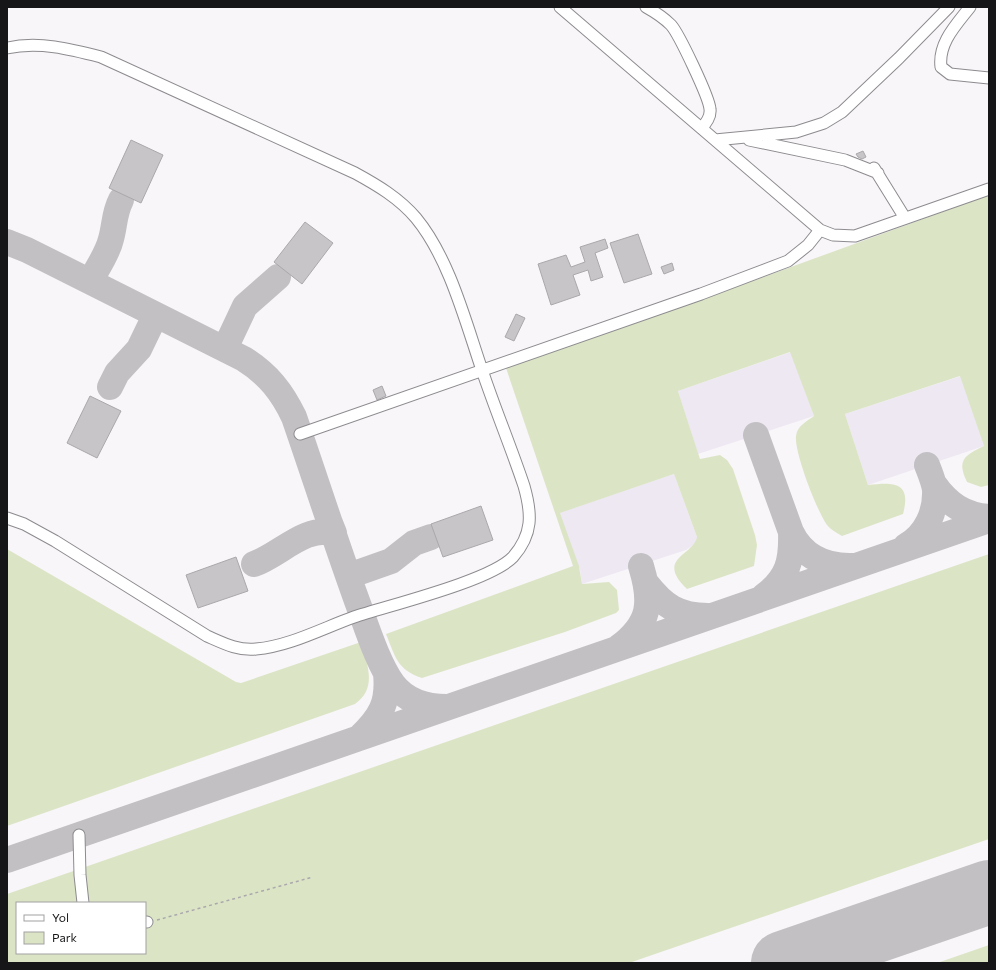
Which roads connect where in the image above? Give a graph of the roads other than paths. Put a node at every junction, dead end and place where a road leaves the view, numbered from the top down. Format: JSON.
{"nodes":[{"id":1,"x":560,"y":7,"type":"edge"},
{"id":2,"x":646,"y":7,"type":"edge"},
{"id":3,"x":949,"y":7,"type":"edge"},
{"id":4,"x":970,"y":7,"type":"edge"},
{"id":5,"x":7,"y":48,"type":"edge"},
{"id":6,"x":989,"y":78,"type":"edge"},
{"id":7,"x":701,"y":128,"type":"junction"},
{"id":8,"x":738,"y":138,"type":"junction"},
{"id":9,"x":715,"y":140,"type":"junction"},
{"id":10,"x":989,"y":189,"type":"edge"},
{"id":11,"x":905,"y":218,"type":"junction"},
{"id":12,"x":820,"y":230,"type":"junction"},
{"id":13,"x":482,"y":370,"type":"junction"},
{"id":14,"x":300,"y":434,"type":"dead end"},
{"id":15,"x":7,"y":518,"type":"edge"},
{"id":16,"x":79,"y":835,"type":"dead end"},
{"id":17,"x":83,"y":902,"type":"edge"}],
"edges":[{"from":1,"to":7,"type":"lane"},
{"from":2,"to":7,"type":"lane"},
{"from":3,"to":8,"type":"lane"},
{"from":4,"to":6,"type":"lane"},
{"from":5,"to":13,"type":"lane"},
{"from":7,"to":9,"type":"lane"},
{"from":8,"to":9,"type":"lane"},
{"from":8,"to":11,"type":"lane"},
{"from":9,"to":12,"type":"lane"},
{"from":10,"to":11,"type":"lane"},
{"from":11,"to":12,"type":"lane"},
{"from":12,"to":13,"type":"lane"},
{"from":13,"to":14,"type":"lane"},
{"from":13,"to":15,"type":"lane"},
{"from":16,"to":17,"type":"lane"}]}
